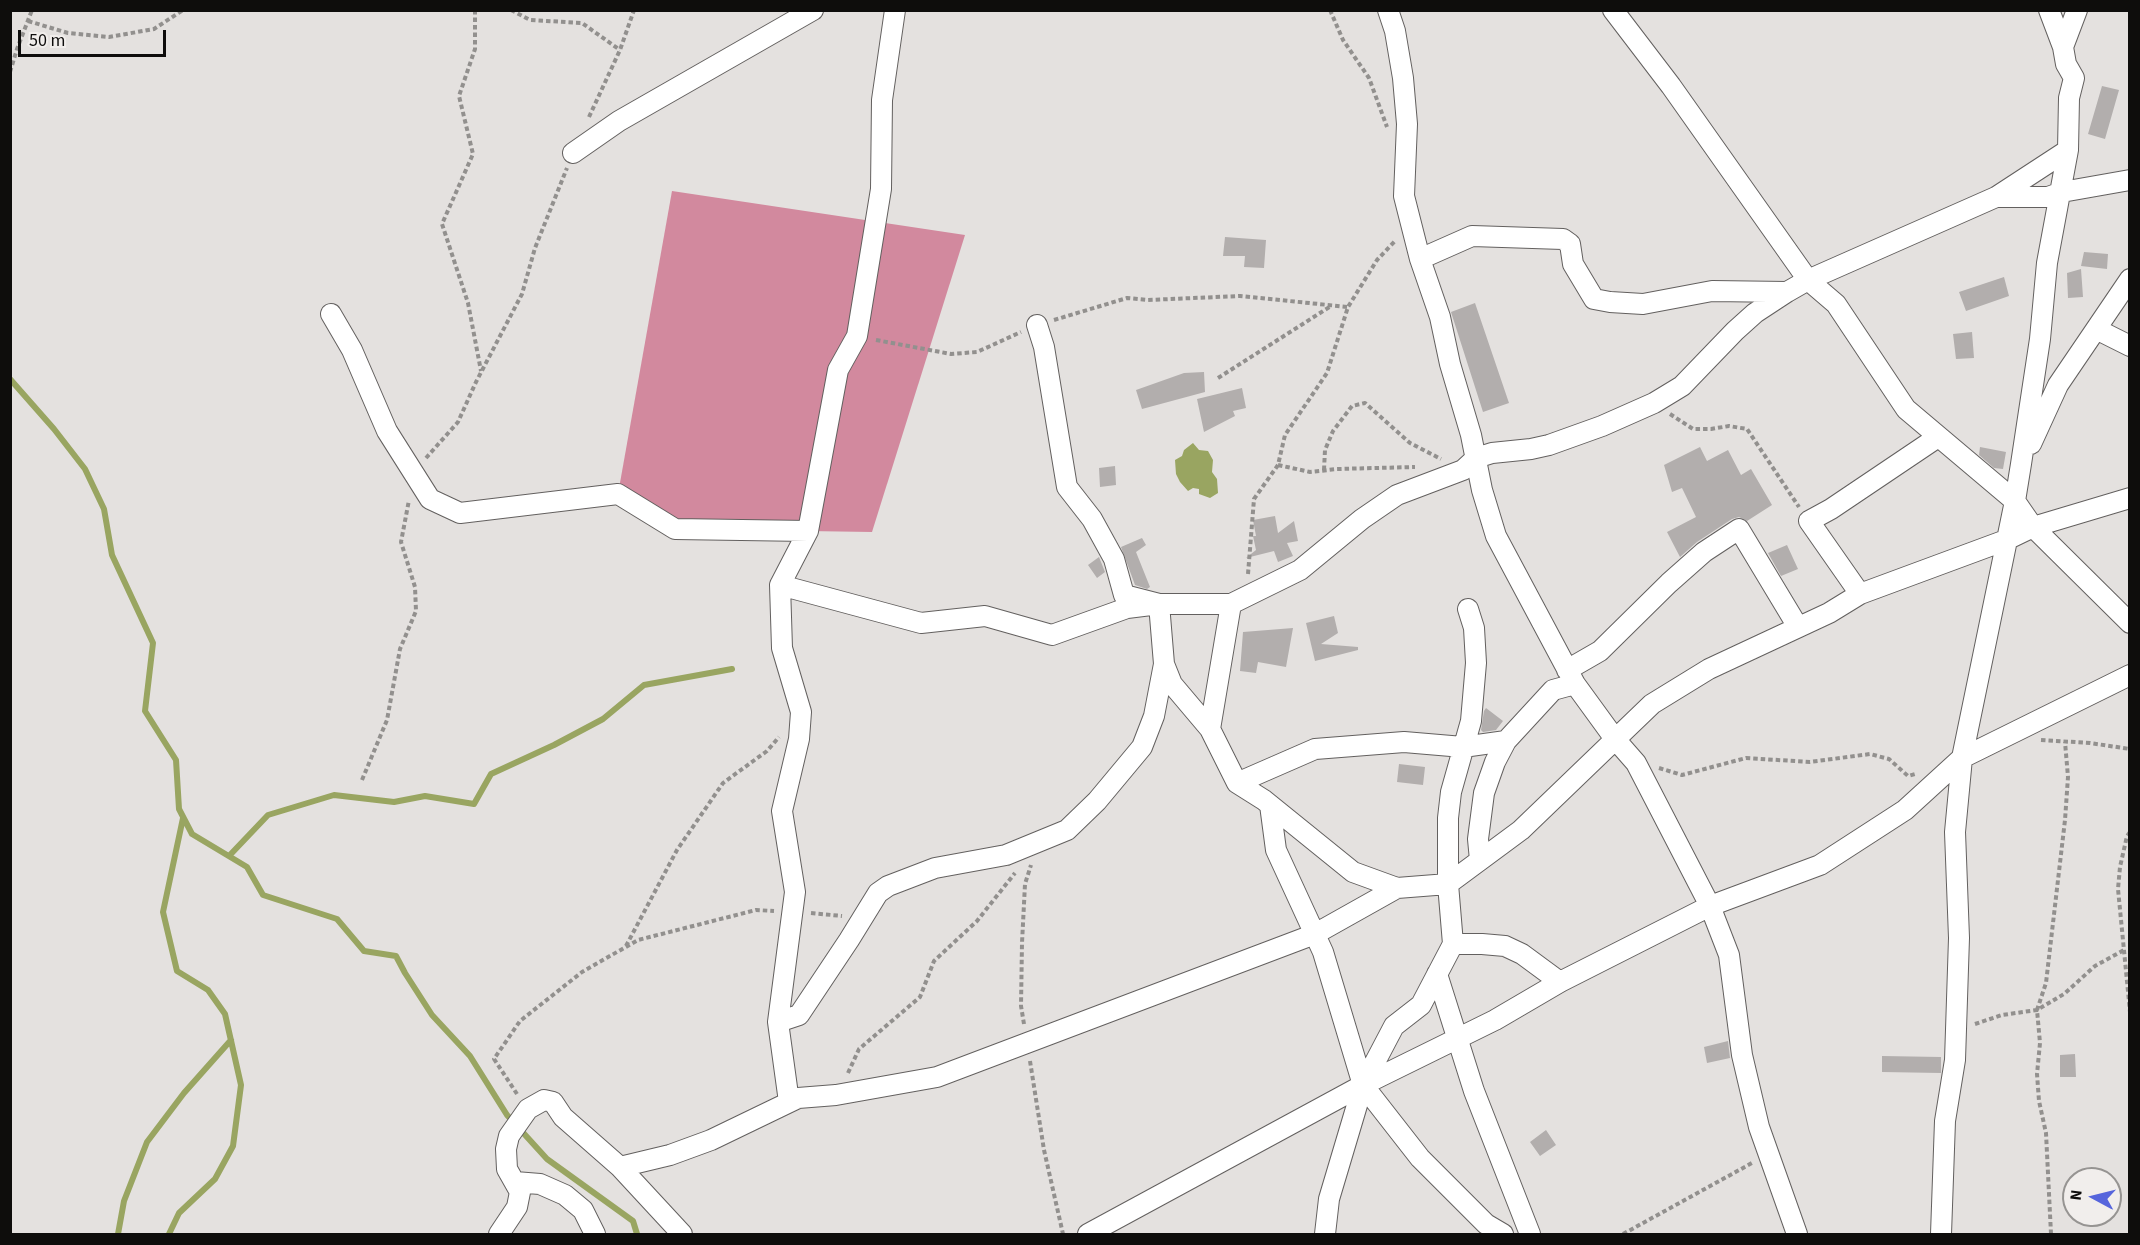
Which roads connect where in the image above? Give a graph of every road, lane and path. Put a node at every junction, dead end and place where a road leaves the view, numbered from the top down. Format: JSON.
{"nodes":[{"id":1,"x":32,"y":10,"type":"edge"},
{"id":2,"x":183,"y":10,"type":"edge"},
{"id":3,"x":475,"y":10,"type":"edge"},
{"id":4,"x":511,"y":10,"type":"edge"},
{"id":5,"x":634,"y":10,"type":"edge"},
{"id":6,"x":813,"y":10,"type":"edge"},
{"id":7,"x":895,"y":10,"type":"edge"},
{"id":8,"x":1330,"y":10,"type":"edge"},
{"id":9,"x":1388,"y":10,"type":"edge"},
{"id":10,"x":1613,"y":10,"type":"edge"},
{"id":11,"x":2049,"y":10,"type":"edge"},
{"id":12,"x":2077,"y":10,"type":"edge"},
{"id":13,"x":28,"y":21,"type":"junction"},
{"id":14,"x":2063,"y":47,"type":"junction"},
{"id":15,"x":620,"y":50,"type":"junction"},
{"id":16,"x":10,"y":72,"type":"edge"},
{"id":17,"x":587,"y":122,"type":"dead end"},
{"id":18,"x":2068,"y":150,"type":"junction"},
{"id":19,"x":573,"y":153,"type":"joint"},
{"id":20,"x":1404,"y":162,"type":"junction"},
{"id":21,"x":2130,"y":180,"type":"edge"},
{"id":22,"x":2062,"y":192,"type":"junction"},
{"id":23,"x":1996,"y":196,"type":"junction"},
{"id":24,"x":1397,"y":230,"type":"dead end"},
{"id":25,"x":1420,"y":259,"type":"junction"},
{"id":26,"x":2130,"y":279,"type":"edge"},
{"id":27,"x":1808,"y":280,"type":"junction"},
{"id":28,"x":1787,"y":292,"type":"junction"},
{"id":29,"x":1332,"y":306,"type":"junction"},
{"id":30,"x":1348,"y":307,"type":"junction"},
{"id":31,"x":331,"y":314,"type":"dead end"},
{"id":32,"x":1037,"y":325,"type":"junction"},
{"id":33,"x":2096,"y":329,"type":"junction"},
{"id":34,"x":857,"y":336,"type":"junction"},
{"id":35,"x":2130,"y":346,"type":"edge"},
{"id":36,"x":481,"y":373,"type":"junction"},
{"id":37,"x":1218,"y":378,"type":"dead end"},
{"id":38,"x":1654,"y":404,"type":"junction"},
{"id":39,"x":1938,"y":437,"type":"junction"},
{"id":40,"x":1470,"y":464,"type":"junction"},
{"id":41,"x":2021,"y":464,"type":"junction"},
{"id":42,"x":1278,"y":465,"type":"junction"},
{"id":43,"x":1422,"y":468,"type":"dead end"},
{"id":44,"x":1324,"y":470,"type":"junction"},
{"id":45,"x":414,"y":473,"type":"junction"},
{"id":46,"x":2130,"y":498,"type":"edge"},
{"id":47,"x":2015,"y":501,"type":"junction"},
{"id":48,"x":1809,"y":521,"type":"junction"},
{"id":49,"x":2033,"y":526,"type":"junction"},
{"id":50,"x":808,"y":531,"type":"junction"},
{"id":51,"x":2006,"y":540,"type":"junction"},
{"id":52,"x":780,"y":585,"type":"junction"},
{"id":53,"x":1860,"y":594,"type":"junction"},
{"id":54,"x":1159,"y":604,"type":"junction"},
{"id":55,"x":1231,"y":604,"type":"junction"},
{"id":56,"x":1468,"y":609,"type":"dead end"},
{"id":57,"x":2130,"y":623,"type":"edge"},
{"id":58,"x":1798,"y":627,"type":"junction"},
{"id":59,"x":1164,"y":664,"type":"junction"},
{"id":60,"x":2130,"y":675,"type":"edge"},
{"id":61,"x":1571,"y":677,"type":"junction"},
{"id":62,"x":1210,"y":729,"type":"junction"},
{"id":63,"x":780,"y":736,"type":"dead end"},
{"id":64,"x":1615,"y":739,"type":"junction"},
{"id":65,"x":2035,"y":740,"type":"dead end"},
{"id":66,"x":1506,"y":741,"type":"junction"},
{"id":67,"x":2065,"y":742,"type":"junction"},
{"id":68,"x":1463,"y":747,"type":"junction"},
{"id":69,"x":2130,"y":749,"type":"edge"},
{"id":70,"x":1962,"y":758,"type":"junction"},
{"id":71,"x":1636,"y":763,"type":"junction"},
{"id":72,"x":1919,"y":773,"type":"dead end"},
{"id":73,"x":362,"y":780,"type":"dead end"},
{"id":74,"x":1237,"y":783,"type":"junction"},
{"id":75,"x":1270,"y":805,"type":"junction"},
{"id":76,"x":2130,"y":832,"type":"edge"},
{"id":77,"x":1480,"y":860,"type":"junction"},
{"id":78,"x":1018,"y":868,"type":"dead end"},
{"id":79,"x":1448,"y":884,"type":"junction"},
{"id":80,"x":1397,"y":888,"type":"junction"},
{"id":81,"x":1710,"y":906,"type":"junction"},
{"id":82,"x":791,"y":911,"type":"junction"},
{"id":83,"x":867,"y":912,"type":"junction"},
{"id":84,"x":1315,"y":934,"type":"junction"},
{"id":85,"x":1454,"y":944,"type":"junction"},
{"id":86,"x":626,"y":947,"type":"junction"},
{"id":87,"x":2124,"y":950,"type":"junction"},
{"id":88,"x":1437,"y":975,"type":"junction"},
{"id":89,"x":1560,"y":982,"type":"junction"},
{"id":90,"x":2037,"y":1010,"type":"junction"},
{"id":91,"x":2130,"y":1011,"type":"edge"},
{"id":92,"x":778,"y":1022,"type":"junction"},
{"id":93,"x":1956,"y":1023,"type":"junction"},
{"id":94,"x":1459,"y":1038,"type":"junction"},
{"id":95,"x":1363,"y":1085,"type":"junction"},
{"id":96,"x":836,"y":1095,"type":"junction"},
{"id":97,"x":789,"y":1102,"type":"junction"},
{"id":98,"x":528,"y":1109,"type":"junction"},
{"id":99,"x":1769,"y":1154,"type":"junction"},
{"id":100,"x":620,"y":1167,"type":"junction"},
{"id":101,"x":514,"y":1182,"type":"junction"},
{"id":102,"x":499,"y":1234,"type":"edge"},
{"id":103,"x":596,"y":1234,"type":"edge"},
{"id":104,"x":682,"y":1234,"type":"edge"},
{"id":105,"x":1088,"y":1234,"type":"edge"},
{"id":106,"x":1325,"y":1234,"type":"edge"},
{"id":107,"x":1503,"y":1234,"type":"edge"},
{"id":108,"x":1530,"y":1234,"type":"edge"},
{"id":109,"x":1623,"y":1234,"type":"edge"},
{"id":110,"x":1797,"y":1234,"type":"edge"},
{"id":111,"x":1941,"y":1234,"type":"edge"},
{"id":112,"x":2051,"y":1234,"type":"edge"}],
"edges":[{"from":1,"to":13,"type":"path"},
{"from":2,"to":13,"type":"path"},
{"from":3,"to":36,"type":"path"},
{"from":4,"to":15,"type":"path"},
{"from":5,"to":15,"type":"path"},
{"from":6,"to":19,"type":"street"},
{"from":7,"to":34,"type":"street"},
{"from":8,"to":20,"type":"path"},
{"from":9,"to":20,"type":"street"},
{"from":10,"to":27,"type":"street"},
{"from":11,"to":14,"type":"street"},
{"from":12,"to":14,"type":"street"},
{"from":13,"to":16,"type":"path"},
{"from":14,"to":18,"type":"street"},
{"from":15,"to":17,"type":"path"},
{"from":18,"to":22,"type":"street"},
{"from":18,"to":23,"type":"street"},
{"from":19,"to":36,"type":"path"},
{"from":20,"to":25,"type":"street"},
{"from":21,"to":22,"type":"street"},
{"from":22,"to":23,"type":"street"},
{"from":22,"to":41,"type":"street"},
{"from":23,"to":27,"type":"street"},
{"from":24,"to":30,"type":"path"},
{"from":25,"to":28,"type":"street"},
{"from":25,"to":40,"type":"street"},
{"from":26,"to":33,"type":"street"},
{"from":27,"to":28,"type":"street"},
{"from":27,"to":39,"type":"street"},
{"from":28,"to":38,"type":"street"},
{"from":29,"to":30,"type":"path"},
{"from":29,"to":32,"type":"path"},
{"from":29,"to":37,"type":"path"},
{"from":30,"to":42,"type":"path"},
{"from":31,"to":45,"type":"street"},
{"from":32,"to":34,"type":"path"},
{"from":32,"to":54,"type":"street"},
{"from":33,"to":35,"type":"street"},
{"from":33,"to":41,"type":"street"},
{"from":34,"to":50,"type":"street"},
{"from":36,"to":45,"type":"path"},
{"from":38,"to":40,"type":"street"},
{"from":38,"to":48,"type":"path"},
{"from":39,"to":47,"type":"street"},
{"from":39,"to":48,"type":"street"},
{"from":40,"to":44,"type":"path"},
{"from":40,"to":55,"type":"street"},
{"from":40,"to":61,"type":"street"},
{"from":41,"to":47,"type":"street"},
{"from":42,"to":44,"type":"path"},
{"from":42,"to":55,"type":"path"},
{"from":43,"to":44,"type":"path"},
{"from":45,"to":50,"type":"street"},
{"from":45,"to":73,"type":"path"},
{"from":46,"to":49,"type":"street"},
{"from":47,"to":49,"type":"street"},
{"from":47,"to":51,"type":"street"},
{"from":48,"to":53,"type":"street"},
{"from":49,"to":51,"type":"street"},
{"from":49,"to":57,"type":"street"},
{"from":50,"to":52,"type":"street"},
{"from":51,"to":53,"type":"street"},
{"from":51,"to":70,"type":"street"},
{"from":52,"to":54,"type":"street"},
{"from":52,"to":82,"type":"street"},
{"from":53,"to":58,"type":"street"},
{"from":54,"to":55,"type":"street"},
{"from":54,"to":59,"type":"street"},
{"from":55,"to":62,"type":"street"},
{"from":56,"to":68,"type":"street"},
{"from":58,"to":61,"type":"street"},
{"from":58,"to":64,"type":"street"},
{"from":59,"to":62,"type":"street"},
{"from":59,"to":83,"type":"street"},
{"from":60,"to":70,"type":"street"},
{"from":61,"to":64,"type":"street"},
{"from":61,"to":66,"type":"street"},
{"from":62,"to":74,"type":"street"},
{"from":63,"to":86,"type":"path"},
{"from":64,"to":71,"type":"street"},
{"from":64,"to":77,"type":"street"},
{"from":65,"to":67,"type":"path"},
{"from":66,"to":68,"type":"street"},
{"from":66,"to":77,"type":"street"},
{"from":67,"to":69,"type":"path"},
{"from":67,"to":90,"type":"path"},
{"from":68,"to":74,"type":"street"},
{"from":68,"to":79,"type":"street"},
{"from":70,"to":81,"type":"street"},
{"from":70,"to":93,"type":"street"},
{"from":71,"to":72,"type":"path"},
{"from":71,"to":81,"type":"street"},
{"from":74,"to":75,"type":"street"},
{"from":75,"to":80,"type":"street"},
{"from":75,"to":84,"type":"street"},
{"from":76,"to":87,"type":"path"},
{"from":77,"to":79,"type":"street"},
{"from":78,"to":96,"type":"path"},
{"from":79,"to":80,"type":"street"},
{"from":79,"to":85,"type":"street"},
{"from":80,"to":84,"type":"street"},
{"from":81,"to":89,"type":"street"},
{"from":81,"to":99,"type":"street"},
{"from":82,"to":83,"type":"path"},
{"from":82,"to":86,"type":"path"},
{"from":82,"to":92,"type":"street"},
{"from":83,"to":92,"type":"street"},
{"from":84,"to":95,"type":"street"},
{"from":84,"to":96,"type":"street"},
{"from":85,"to":88,"type":"street"},
{"from":85,"to":89,"type":"street"},
{"from":86,"to":98,"type":"path"},
{"from":87,"to":90,"type":"path"},
{"from":87,"to":91,"type":"path"},
{"from":88,"to":94,"type":"street"},
{"from":88,"to":95,"type":"street"},
{"from":89,"to":94,"type":"street"},
{"from":90,"to":93,"type":"path"},
{"from":90,"to":112,"type":"path"},
{"from":92,"to":97,"type":"street"},
{"from":93,"to":111,"type":"street"},
{"from":94,"to":95,"type":"street"},
{"from":94,"to":108,"type":"street"},
{"from":95,"to":105,"type":"street"},
{"from":95,"to":106,"type":"street"},
{"from":95,"to":107,"type":"street"},
{"from":96,"to":97,"type":"street"},
{"from":97,"to":100,"type":"street"},
{"from":98,"to":100,"type":"street"},
{"from":98,"to":101,"type":"street"},
{"from":99,"to":109,"type":"path"},
{"from":99,"to":110,"type":"street"},
{"from":100,"to":104,"type":"street"},
{"from":101,"to":102,"type":"street"},
{"from":101,"to":103,"type":"street"}]}
